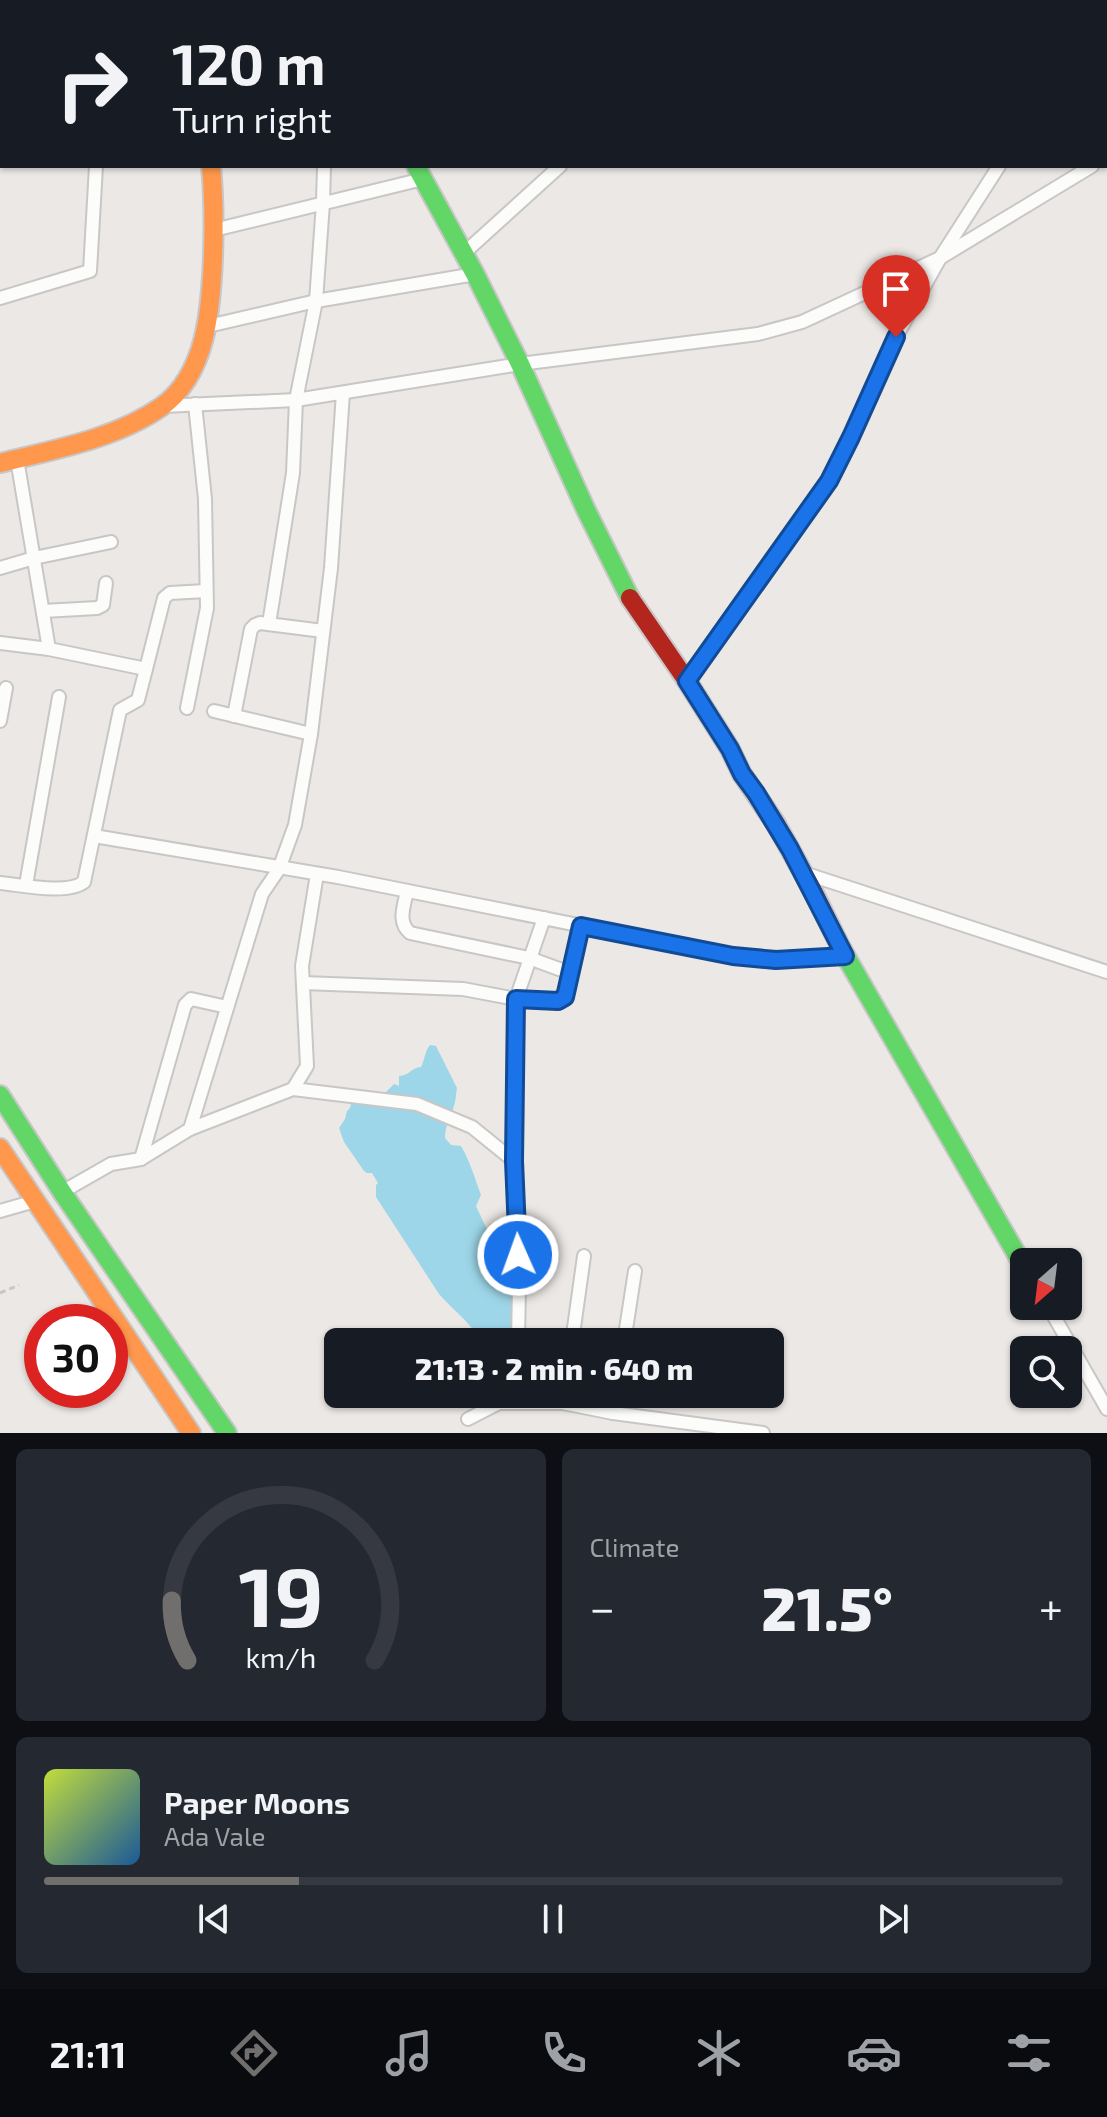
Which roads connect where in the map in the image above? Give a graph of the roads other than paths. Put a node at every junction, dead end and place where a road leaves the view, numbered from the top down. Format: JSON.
{"nodes":[{"id":1,"x":96,"y":168,"type":"edge"},
{"id":2,"x":211,"y":168,"type":"edge"},
{"id":3,"x":324,"y":168,"type":"edge"},
{"id":4,"x":558,"y":168,"type":"edge"},
{"id":5,"x":998,"y":168,"type":"edge"},
{"id":6,"x":1089,"y":168,"type":"edge"},
{"id":7,"x":420,"y":172,"type":"edge"},
{"id":8,"x":323,"y":203,"type":"junction"},
{"id":9,"x":214,"y":230,"type":"junction"},
{"id":10,"x":463,"y":254,"type":"junction"},
{"id":11,"x":940,"y":258,"type":"junction"},
{"id":12,"x":475,"y":274,"type":"junction"},
{"id":13,"x":0,"y":298,"type":"edge"},
{"id":14,"x":316,"y":301,"type":"junction"},
{"id":15,"x":208,"y":326,"type":"junction"},
{"id":16,"x":520,"y":364,"type":"junction"},
{"id":17,"x":343,"y":393,"type":"junction"},
{"id":18,"x":296,"y":400,"type":"junction"},
{"id":19,"x":195,"y":404,"type":"junction"},
{"id":20,"x":163,"y":406,"type":"junction"},
{"id":21,"x":8,"y":461,"type":"edge"},
{"id":22,"x":111,"y":542,"type":"dead end"},
{"id":23,"x":34,"y":558,"type":"junction"},
{"id":24,"x":0,"y":568,"type":"edge"},
{"id":25,"x":106,"y":583,"type":"dead end"},
{"id":26,"x":206,"y":591,"type":"junction"},
{"id":27,"x":43,"y":611,"type":"junction"},
{"id":28,"x":269,"y":624,"type":"junction"},
{"id":29,"x":323,"y":631,"type":"junction"},
{"id":30,"x":0,"y":643,"type":"edge"},
{"id":31,"x":49,"y":649,"type":"junction"},
{"id":32,"x":146,"y":669,"type":"junction"},
{"id":33,"x":687,"y":681,"type":"junction"},
{"id":34,"x":6,"y":688,"type":"dead end"},
{"id":35,"x":59,"y":697,"type":"dead end"},
{"id":36,"x":187,"y":708,"type":"dead end"},
{"id":37,"x":214,"y":711,"type":"dead end"},
{"id":38,"x":234,"y":716,"type":"junction"},
{"id":39,"x":0,"y":721,"type":"edge"},
{"id":40,"x":311,"y":734,"type":"junction"},
{"id":41,"x":94,"y":836,"type":"junction"},
{"id":42,"x":279,"y":869,"type":"junction"},
{"id":43,"x":804,"y":873,"type":"junction"},
{"id":44,"x":317,"y":874,"type":"junction"},
{"id":45,"x":0,"y":883,"type":"edge"},
{"id":46,"x":26,"y":885,"type":"junction"},
{"id":47,"x":407,"y":891,"type":"junction"},
{"id":48,"x":544,"y":918,"type":"junction"},
{"id":49,"x":581,"y":926,"type":"junction"},
{"id":50,"x":845,"y":956,"type":"junction"},
{"id":51,"x":529,"y":958,"type":"junction"},
{"id":52,"x":1107,"y":972,"type":"edge"},
{"id":53,"x":570,"y":973,"type":"junction"},
{"id":54,"x":303,"y":983,"type":"junction"},
{"id":55,"x":516,"y":999,"type":"junction"},
{"id":56,"x":227,"y":1007,"type":"junction"},
{"id":57,"x":293,"y":1089,"type":"junction"},
{"id":58,"x":0,"y":1095,"type":"edge"},
{"id":59,"x":190,"y":1129,"type":"junction"},
{"id":60,"x":0,"y":1148,"type":"edge"},
{"id":61,"x":141,"y":1159,"type":"junction"},
{"id":62,"x":514,"y":1161,"type":"junction"},
{"id":63,"x":62,"y":1192,"type":"junction"},
{"id":64,"x":35,"y":1201,"type":"junction"},
{"id":65,"x":0,"y":1211,"type":"edge"},
{"id":66,"x":1012,"y":1248,"type":"edge"},
{"id":67,"x":584,"y":1256,"type":"dead end"},
{"id":68,"x":635,"y":1271,"type":"dead end"},
{"id":69,"x":1056,"y":1320,"type":"edge"},
{"id":70,"x":518,"y":1328,"type":"edge"},
{"id":71,"x":574,"y":1328,"type":"edge"},
{"id":72,"x":626,"y":1328,"type":"edge"},
{"id":73,"x":489,"y":1408,"type":"edge"},
{"id":74,"x":597,"y":1408,"type":"edge"},
{"id":75,"x":614,"y":1408,"type":"edge"},
{"id":76,"x":1107,"y":1409,"type":"edge"},
{"id":77,"x":613,"y":1413,"type":"junction"},
{"id":78,"x":468,"y":1419,"type":"dead end"},
{"id":79,"x":191,"y":1433,"type":"edge"},
{"id":80,"x":227,"y":1433,"type":"edge"},
{"id":81,"x":763,"y":1433,"type":"edge"}],
"edges":[{"from":1,"to":13,"type":"street"},
{"from":2,"to":9,"type":"street"},
{"from":3,"to":8,"type":"street"},
{"from":4,"to":10,"type":"street"},
{"from":5,"to":11,"type":"street"},
{"from":6,"to":11,"type":"street"},
{"from":7,"to":8,"type":"street"},
{"from":7,"to":10,"type":"street"},
{"from":8,"to":9,"type":"street"},
{"from":8,"to":14,"type":"street"},
{"from":9,"to":15,"type":"street"},
{"from":10,"to":12,"type":"street"},
{"from":11,"to":16,"type":"street"},
{"from":11,"to":33,"type":"street"},
{"from":12,"to":14,"type":"street"},
{"from":12,"to":16,"type":"street"},
{"from":14,"to":15,"type":"street"},
{"from":14,"to":18,"type":"street"},
{"from":15,"to":20,"type":"street"},
{"from":16,"to":17,"type":"street"},
{"from":16,"to":33,"type":"street"},
{"from":17,"to":18,"type":"street"},
{"from":17,"to":29,"type":"street"},
{"from":18,"to":19,"type":"street"},
{"from":18,"to":28,"type":"street"},
{"from":19,"to":20,"type":"street"},
{"from":19,"to":26,"type":"street"},
{"from":20,"to":21,"type":"street"},
{"from":21,"to":23,"type":"street"},
{"from":22,"to":23,"type":"street"},
{"from":23,"to":24,"type":"street"},
{"from":23,"to":27,"type":"street"},
{"from":25,"to":27,"type":"street"},
{"from":26,"to":32,"type":"street"},
{"from":26,"to":36,"type":"street"},
{"from":27,"to":31,"type":"street"},
{"from":28,"to":29,"type":"street"},
{"from":28,"to":38,"type":"street"},
{"from":29,"to":40,"type":"street"},
{"from":30,"to":31,"type":"street"},
{"from":31,"to":32,"type":"street"},
{"from":32,"to":41,"type":"street"},
{"from":33,"to":43,"type":"street"},
{"from":34,"to":39,"type":"street"},
{"from":35,"to":46,"type":"street"},
{"from":37,"to":38,"type":"street"},
{"from":38,"to":40,"type":"street"},
{"from":40,"to":42,"type":"street"},
{"from":41,"to":42,"type":"street"},
{"from":41,"to":46,"type":"street"},
{"from":42,"to":44,"type":"street"},
{"from":42,"to":56,"type":"street"},
{"from":43,"to":50,"type":"street"},
{"from":43,"to":52,"type":"street"},
{"from":44,"to":47,"type":"street"},
{"from":44,"to":54,"type":"street"},
{"from":45,"to":46,"type":"street"},
{"from":47,"to":48,"type":"street"},
{"from":47,"to":51,"type":"street"},
{"from":48,"to":49,"type":"street"},
{"from":48,"to":51,"type":"street"},
{"from":49,"to":50,"type":"street"},
{"from":49,"to":53,"type":"street"},
{"from":50,"to":66,"type":"street"},
{"from":51,"to":53,"type":"street"},
{"from":51,"to":55,"type":"street"},
{"from":53,"to":55,"type":"street"},
{"from":54,"to":55,"type":"street"},
{"from":54,"to":57,"type":"street"},
{"from":55,"to":62,"type":"street"},
{"from":56,"to":59,"type":"street"},
{"from":56,"to":61,"type":"street"},
{"from":57,"to":59,"type":"street"},
{"from":57,"to":62,"type":"street"},
{"from":58,"to":63,"type":"street"},
{"from":59,"to":61,"type":"street"},
{"from":60,"to":64,"type":"street"},
{"from":61,"to":63,"type":"street"},
{"from":62,"to":70,"type":"street"},
{"from":63,"to":80,"type":"street"},
{"from":64,"to":65,"type":"street"},
{"from":64,"to":79,"type":"street"},
{"from":67,"to":71,"type":"street"},
{"from":68,"to":72,"type":"street"},
{"from":69,"to":76,"type":"street"},
{"from":73,"to":78,"type":"street"},
{"from":74,"to":77,"type":"street"},
{"from":75,"to":77,"type":"street"},
{"from":77,"to":81,"type":"street"}]}
